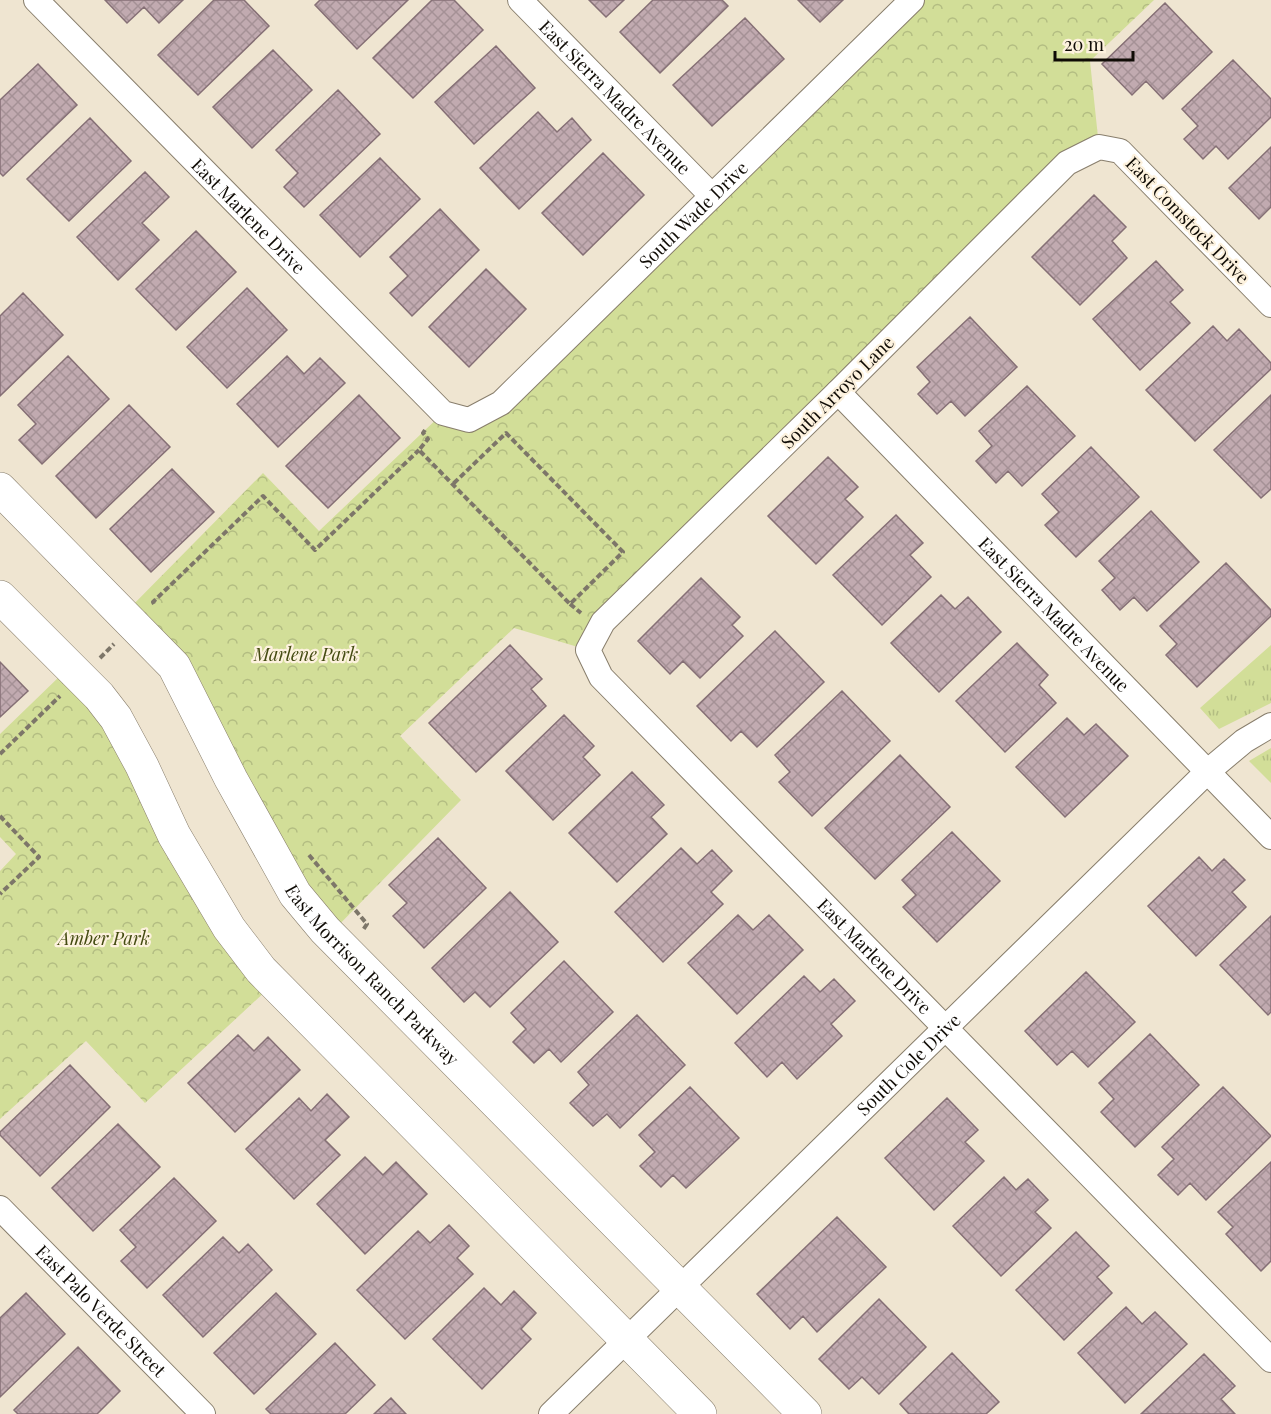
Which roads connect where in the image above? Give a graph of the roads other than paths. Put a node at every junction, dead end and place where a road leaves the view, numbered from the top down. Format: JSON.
{"nodes":[{"id":1,"x":36,"y":0,"type":"edge"},
{"id":2,"x":520,"y":0,"type":"edge"},
{"id":3,"x":912,"y":0,"type":"edge"},
{"id":4,"x":1099,"y":147,"type":"joint"},
{"id":5,"x":712,"y":196,"type":"junction"},
{"id":6,"x":1271,"y":305,"type":"edge"},
{"id":7,"x":837,"y":392,"type":"junction"},
{"id":8,"x":469,"y":420,"type":"joint"},
{"id":9,"x":0,"y":489,"type":"edge"},
{"id":10,"x":0,"y":597,"type":"edge"},
{"id":11,"x":588,"y":650,"type":"joint"},
{"id":12,"x":1271,"y":725,"type":"edge"},
{"id":13,"x":1207,"y":772,"type":"junction"},
{"id":14,"x":1271,"y":837,"type":"edge"},
{"id":15,"x":946,"y":1028,"type":"junction"},
{"id":16,"x":0,"y":1208,"type":"edge"},
{"id":17,"x":680,"y":1288,"type":"junction"},
{"id":18,"x":627,"y":1340,"type":"junction"},
{"id":19,"x":1271,"y":1360,"type":"edge"},
{"id":20,"x":203,"y":1414,"type":"edge"},
{"id":21,"x":551,"y":1414,"type":"edge"},
{"id":22,"x":700,"y":1414,"type":"edge"},
{"id":23,"x":805,"y":1414,"type":"edge"}],
"edges":[{"from":1,"to":8,"type":"street","name":"East Marlene Drive"},
{"from":2,"to":5,"type":"street","name":"East Sierra Madre Avenue"},
{"from":3,"to":5,"type":"street","name":"South Wade Drive"},
{"from":4,"to":6,"type":"street","name":"East Comstock Drive"},
{"from":4,"to":7,"type":"street","name":"South Arroyo Lane"},
{"from":5,"to":8,"type":"street","name":"South Wade Drive"},
{"from":7,"to":11,"type":"street","name":"South Arroyo Lane"},
{"from":7,"to":13,"type":"street","name":"East Sierra Madre Avenue"},
{"from":9,"to":17,"type":"street","name":"East Morrison Ranch Parkway"},
{"from":10,"to":18,"type":"street"},
{"from":11,"to":15,"type":"street","name":"East Marlene Drive"},
{"from":12,"to":13,"type":"street","name":"South Cole Drive"},
{"from":13,"to":14,"type":"street","name":"East Sierra Madre Avenue"},
{"from":13,"to":15,"type":"street","name":"South Cole Drive"},
{"from":15,"to":17,"type":"street","name":"South Cole Drive"},
{"from":15,"to":19,"type":"street","name":"East Marlene Drive"},
{"from":16,"to":20,"type":"street","name":"East Palo Verde Street"},
{"from":17,"to":18,"type":"street","name":"South Cole Drive"},
{"from":17,"to":23,"type":"street","name":"East Morrison Ranch Parkway"},
{"from":18,"to":21,"type":"street","name":"South Cole Drive"},
{"from":18,"to":22,"type":"street"}]}
